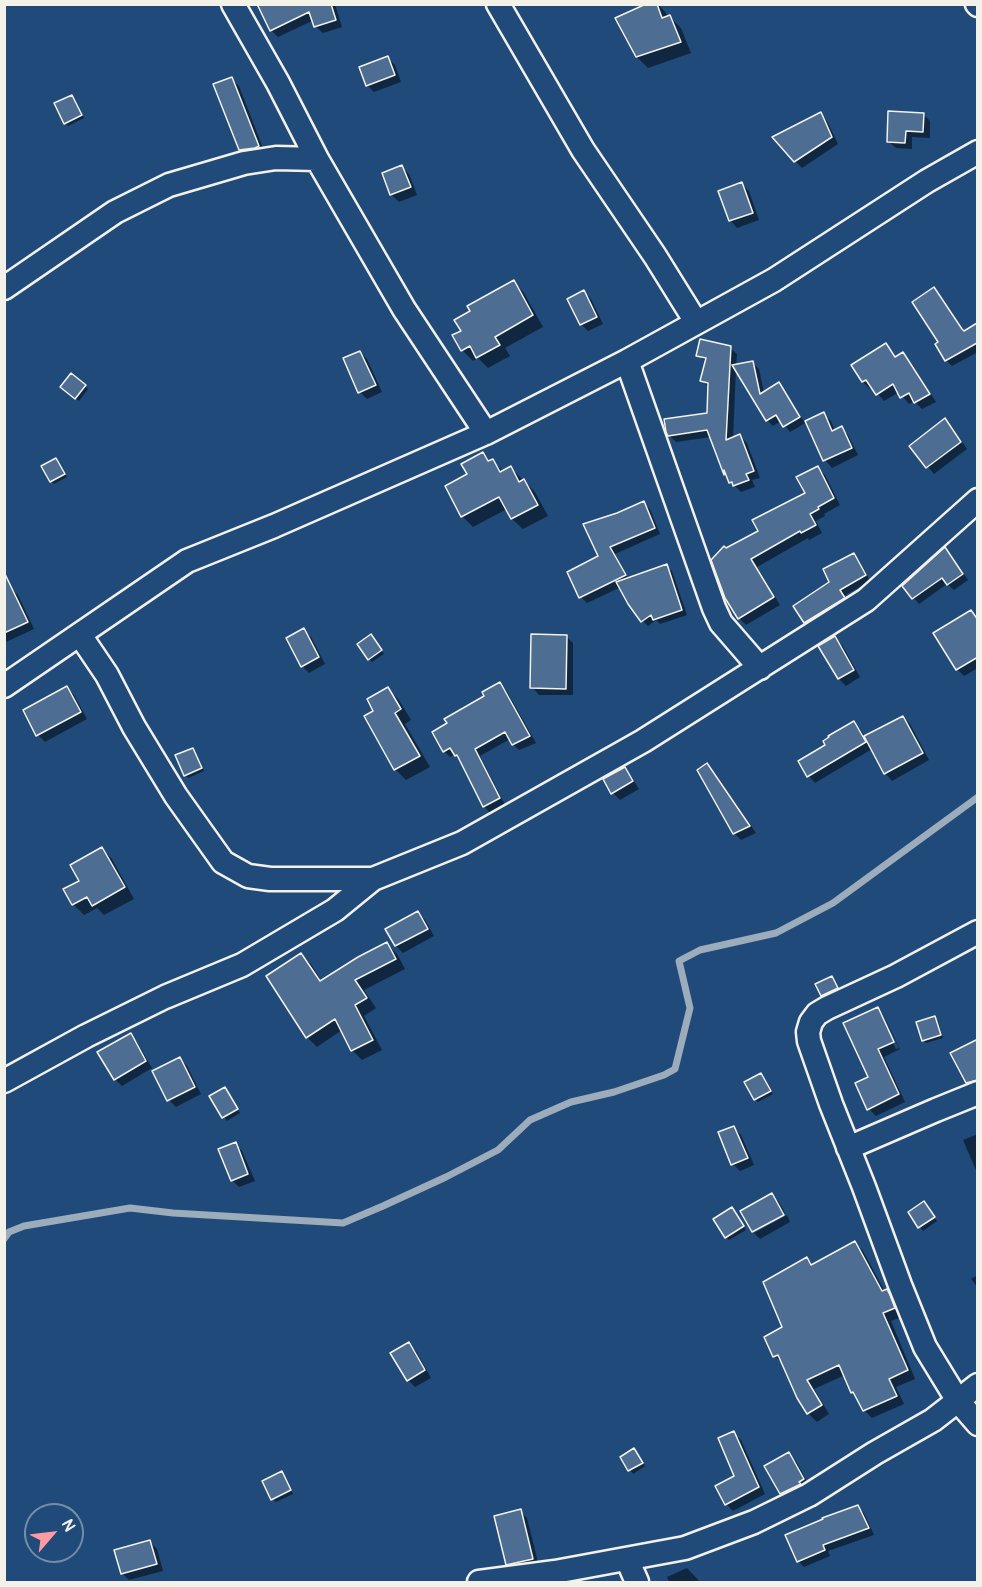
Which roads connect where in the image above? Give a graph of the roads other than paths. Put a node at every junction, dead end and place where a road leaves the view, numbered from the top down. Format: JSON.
{"nodes":[{"id":1,"x":233,"y":4,"type":"edge"},
{"id":2,"x":498,"y":4,"type":"edge"},
{"id":3,"x":978,"y":152,"type":"edge"},
{"id":4,"x":317,"y":159,"type":"junction"},
{"id":5,"x":4,"y":288,"type":"edge"},
{"id":6,"x":696,"y":322,"type":"junction"},
{"id":7,"x":627,"y":361,"type":"junction"},
{"id":8,"x":486,"y":433,"type":"junction"},
{"id":9,"x":978,"y":500,"type":"edge"},
{"id":10,"x":80,"y":635,"type":"junction"},
{"id":11,"x":760,"y":668,"type":"junction"},
{"id":12,"x":4,"y":686,"type":"edge"},
{"id":13,"x":373,"y":879,"type":"junction"},
{"id":14,"x":978,"y":932,"type":"edge"},
{"id":15,"x":4,"y":1081,"type":"edge"},
{"id":16,"x":978,"y":1093,"type":"edge"},
{"id":17,"x":848,"y":1148,"type":"junction"},
{"id":18,"x":978,"y":1384,"type":"edge"},
{"id":19,"x":958,"y":1401,"type":"junction"},
{"id":20,"x":978,"y":1424,"type":"edge"},
{"id":21,"x":627,"y":1559,"type":"junction"},
{"id":22,"x":479,"y":1582,"type":"edge"},
{"id":23,"x":637,"y":1582,"type":"edge"}],
"edges":[{"from":1,"to":4,"type":"street"},
{"from":2,"to":6,"type":"street"},
{"from":3,"to":6,"type":"street"},
{"from":4,"to":5,"type":"street"},
{"from":4,"to":8,"type":"street"},
{"from":6,"to":7,"type":"street"},
{"from":7,"to":8,"type":"street"},
{"from":7,"to":11,"type":"street"},
{"from":8,"to":10,"type":"street"},
{"from":9,"to":11,"type":"street"},
{"from":10,"to":12,"type":"street"},
{"from":10,"to":13,"type":"street"},
{"from":11,"to":13,"type":"street"},
{"from":13,"to":15,"type":"street"},
{"from":14,"to":17,"type":"street"},
{"from":16,"to":17,"type":"street"},
{"from":17,"to":19,"type":"street"},
{"from":18,"to":19,"type":"street"},
{"from":19,"to":20,"type":"street"},
{"from":19,"to":21,"type":"street"},
{"from":21,"to":22,"type":"street"},
{"from":21,"to":23,"type":"street"}]}
